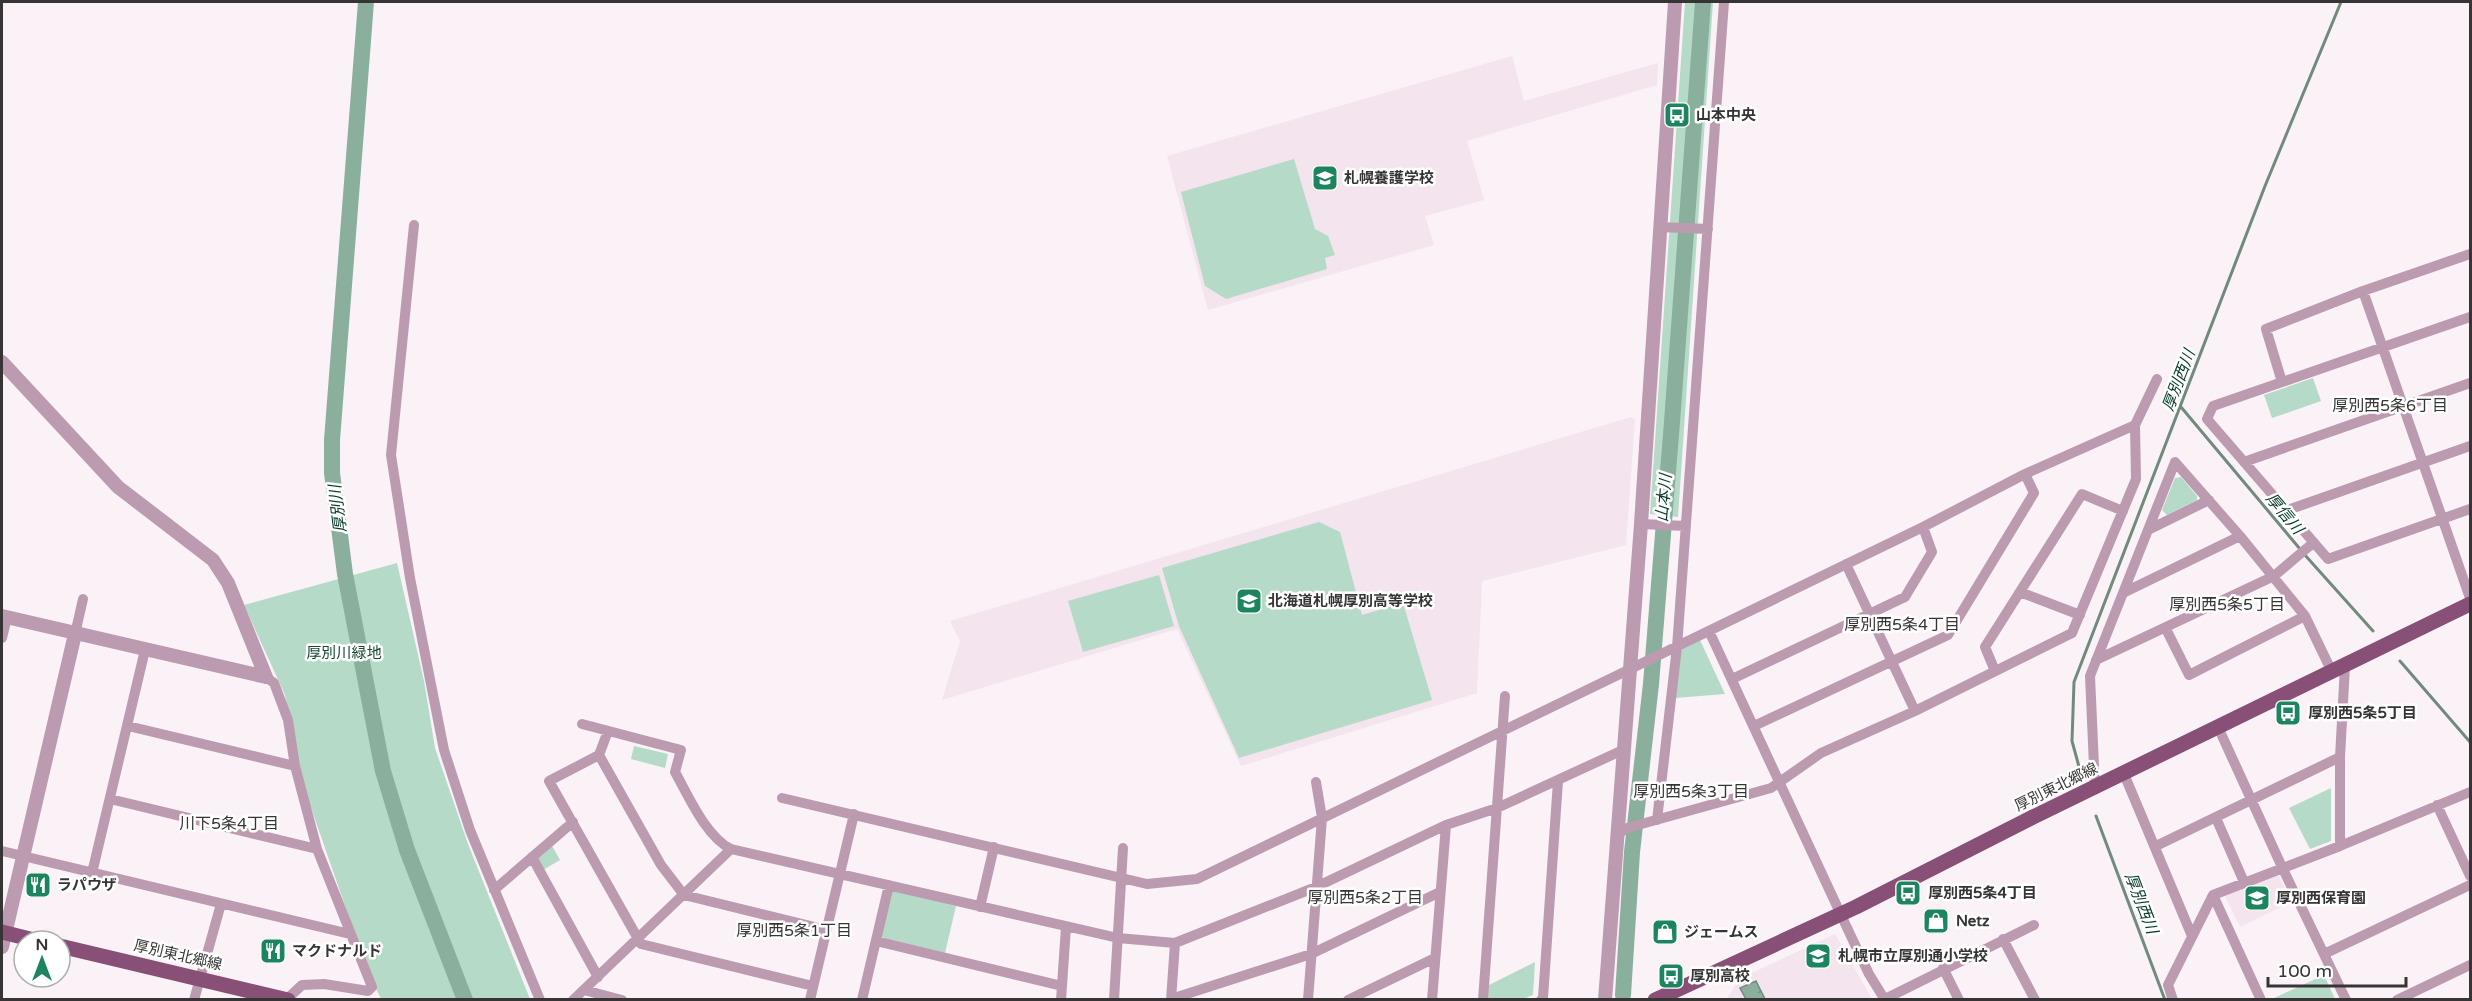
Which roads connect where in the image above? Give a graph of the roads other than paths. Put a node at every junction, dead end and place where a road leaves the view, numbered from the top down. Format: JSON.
{"nodes":[{"id":1,"x":1675,"y":2,"type":"edge"},
{"id":2,"x":1724,"y":2,"type":"edge"},
{"id":3,"x":414,"y":225,"type":"dead end"},
{"id":4,"x":1659,"y":226,"type":"junction"},
{"id":5,"x":1704,"y":229,"type":"junction"},
{"id":6,"x":2470,"y":254,"type":"edge"},
{"id":7,"x":2363,"y":291,"type":"junction"},
{"id":8,"x":2470,"y":317,"type":"edge"},
{"id":9,"x":2383,"y":347,"type":"junction"},
{"id":10,"x":2,"y":362,"type":"edge"},
{"id":11,"x":2157,"y":379,"type":"dead end"},
{"id":12,"x":2282,"y":382,"type":"junction"},
{"id":13,"x":2470,"y":383,"type":"edge"},
{"id":14,"x":2403,"y":406,"type":"junction"},
{"id":15,"x":2135,"y":425,"type":"junction"},
{"id":16,"x":2470,"y":446,"type":"edge"},
{"id":17,"x":2244,"y":462,"type":"junction"},
{"id":18,"x":2423,"y":463,"type":"junction"},
{"id":19,"x":2025,"y":474,"type":"junction"},
{"id":20,"x":2209,"y":500,"type":"junction"},
{"id":21,"x":2470,"y":509,"type":"edge"},
{"id":22,"x":2123,"y":511,"type":"junction"},
{"id":23,"x":2285,"y":511,"type":"junction"},
{"id":24,"x":2443,"y":519,"type":"junction"},
{"id":25,"x":1641,"y":524,"type":"junction"},
{"id":26,"x":1681,"y":526,"type":"junction"},
{"id":27,"x":1923,"y":527,"type":"junction"},
{"id":28,"x":2148,"y":530,"type":"junction"},
{"id":29,"x":2241,"y":536,"type":"junction"},
{"id":30,"x":2310,"y":546,"type":"junction"},
{"id":31,"x":1846,"y":564,"type":"junction"},
{"id":32,"x":2274,"y":576,"type":"junction"},
{"id":33,"x":2020,"y":592,"type":"junction"},
{"id":34,"x":2123,"y":593,"type":"junction"},
{"id":35,"x":2470,"y":598,"type":"edge"},
{"id":36,"x":83,"y":600,"type":"dead end"},
{"id":37,"x":2470,"y":604,"type":"edge"},
{"id":38,"x":1868,"y":614,"type":"junction"},
{"id":39,"x":2080,"y":615,"type":"junction"},
{"id":40,"x":2306,"y":616,"type":"junction"},
{"id":41,"x":4,"y":617,"type":"edge"},
{"id":42,"x":2166,"y":628,"type":"junction"},
{"id":43,"x":1709,"y":631,"type":"junction"},
{"id":44,"x":75,"y":634,"type":"junction"},
{"id":45,"x":2,"y":638,"type":"edge"},
{"id":46,"x":1674,"y":648,"type":"junction"},
{"id":47,"x":145,"y":650,"type":"junction"},
{"id":48,"x":2096,"y":660,"type":"junction"},
{"id":49,"x":1891,"y":661,"type":"junction"},
{"id":50,"x":1630,"y":668,"type":"junction"},
{"id":51,"x":2339,"y":669,"type":"junction"},
{"id":52,"x":1995,"y":671,"type":"junction"},
{"id":53,"x":266,"y":677,"type":"junction"},
{"id":54,"x":1732,"y":679,"type":"junction"},
{"id":55,"x":1505,"y":696,"type":"dead end"},
{"id":56,"x":1915,"y":711,"type":"junction"},
{"id":57,"x":582,"y":724,"type":"dead end"},
{"id":58,"x":128,"y":726,"type":"junction"},
{"id":59,"x":1754,"y":726,"type":"junction"},
{"id":60,"x":2218,"y":727,"type":"junction"},
{"id":61,"x":1503,"y":730,"type":"junction"},
{"id":62,"x":608,"y":731,"type":"junction"},
{"id":63,"x":1625,"y":749,"type":"junction"},
{"id":64,"x":599,"y":755,"type":"junction"},
{"id":65,"x":2340,"y":757,"type":"junction"},
{"id":66,"x":295,"y":766,"type":"junction"},
{"id":67,"x":2124,"y":774,"type":"junction"},
{"id":68,"x":1558,"y":781,"type":"junction"},
{"id":69,"x":1316,"y":782,"type":"dead end"},
{"id":70,"x":1781,"y":782,"type":"junction"},
{"id":71,"x":2095,"y":788,"type":"junction"},
{"id":72,"x":2470,"y":792,"type":"edge"},
{"id":73,"x":782,"y":798,"type":"dead end"},
{"id":74,"x":110,"y":799,"type":"junction"},
{"id":75,"x":2251,"y":800,"type":"junction"},
{"id":76,"x":2437,"y":805,"type":"junction"},
{"id":77,"x":1497,"y":808,"type":"junction"},
{"id":78,"x":854,"y":814,"type":"junction"},
{"id":79,"x":1322,"y":818,"type":"junction"},
{"id":80,"x":2216,"y":818,"type":"junction"},
{"id":81,"x":1651,"y":821,"type":"junction"},
{"id":82,"x":573,"y":822,"type":"junction"},
{"id":83,"x":1446,"y":825,"type":"junction"},
{"id":84,"x":1623,"y":831,"type":"junction"},
{"id":85,"x":2156,"y":846,"type":"junction"},
{"id":86,"x":2340,"y":846,"type":"junction"},
{"id":87,"x":994,"y":847,"type":"junction"},
{"id":88,"x":1123,"y":848,"type":"dead end"},
{"id":89,"x":317,"y":849,"type":"junction"},
{"id":90,"x":730,"y":849,"type":"junction"},
{"id":91,"x":2,"y":851,"type":"edge"},
{"id":92,"x":23,"y":857,"type":"junction"},
{"id":93,"x":532,"y":857,"type":"junction"},
{"id":94,"x":2282,"y":867,"type":"junction"},
{"id":95,"x":92,"y":873,"type":"junction"},
{"id":96,"x":840,"y":874,"type":"junction"},
{"id":97,"x":2470,"y":876,"type":"edge"},
{"id":98,"x":1122,"y":878,"type":"junction"},
{"id":99,"x":2244,"y":882,"type":"junction"},
{"id":100,"x":889,"y":885,"type":"junction"},
{"id":101,"x":2470,"y":885,"type":"edge"},
{"id":102,"x":1316,"y":887,"type":"junction"},
{"id":103,"x":494,"y":890,"type":"junction"},
{"id":104,"x":1440,"y":892,"type":"junction"},
{"id":105,"x":684,"y":895,"type":"junction"},
{"id":106,"x":2213,"y":895,"type":"junction"},
{"id":107,"x":221,"y":904,"type":"junction"},
{"id":108,"x":980,"y":907,"type":"junction"},
{"id":109,"x":1840,"y":914,"type":"junction"},
{"id":110,"x":2034,"y":925,"type":"dead end"},
{"id":111,"x":1066,"y":927,"type":"junction"},
{"id":112,"x":827,"y":930,"type":"junction"},
{"id":113,"x":350,"y":934,"type":"junction"},
{"id":114,"x":2192,"y":936,"type":"junction"},
{"id":115,"x":3,"y":937,"type":"edge"},
{"id":116,"x":1118,"y":938,"type":"junction"},
{"id":117,"x":638,"y":939,"type":"junction"},
{"id":118,"x":2003,"y":939,"type":"junction"},
{"id":119,"x":876,"y":941,"type":"junction"},
{"id":120,"x":1175,"y":943,"type":"junction"},
{"id":121,"x":72,"y":949,"type":"edge"},
{"id":122,"x":1311,"y":954,"type":"junction"},
{"id":123,"x":2324,"y":954,"type":"junction"},
{"id":124,"x":1435,"y":958,"type":"junction"},
{"id":125,"x":2470,"y":964,"type":"edge"},
{"id":126,"x":1943,"y":968,"type":"junction"},
{"id":127,"x":598,"y":977,"type":"junction"},
{"id":128,"x":199,"y":978,"type":"junction"},
{"id":129,"x":813,"y":986,"type":"junction"},
{"id":130,"x":1062,"y":986,"type":"junction"},
{"id":131,"x":584,"y":990,"type":"junction"},
{"id":132,"x":194,"y":999,"type":"edge"},
{"id":133,"x":287,"y":999,"type":"edge"},
{"id":134,"x":540,"y":999,"type":"edge"},
{"id":135,"x":573,"y":999,"type":"edge"},
{"id":136,"x":622,"y":999,"type":"edge"},
{"id":137,"x":810,"y":999,"type":"edge"},
{"id":138,"x":866,"y":999,"type":"edge"},
{"id":139,"x":1061,"y":999,"type":"edge"},
{"id":140,"x":1114,"y":999,"type":"edge"},
{"id":141,"x":1171,"y":999,"type":"edge"},
{"id":142,"x":1308,"y":999,"type":"edge"},
{"id":143,"x":1348,"y":999,"type":"edge"},
{"id":144,"x":1432,"y":999,"type":"edge"},
{"id":145,"x":1484,"y":999,"type":"edge"},
{"id":146,"x":1541,"y":999,"type":"edge"},
{"id":147,"x":1605,"y":999,"type":"edge"},
{"id":148,"x":1655,"y":999,"type":"edge"},
{"id":149,"x":1885,"y":999,"type":"edge"},
{"id":150,"x":1959,"y":999,"type":"edge"},
{"id":151,"x":2035,"y":999,"type":"edge"},
{"id":152,"x":2174,"y":999,"type":"edge"},
{"id":153,"x":2261,"y":999,"type":"edge"},
{"id":154,"x":2346,"y":999,"type":"edge"},
{"id":155,"x":2397,"y":999,"type":"edge"}],
"edges":[{"from":1,"to":4,"type":"street"},
{"from":2,"to":5,"type":"street"},
{"from":3,"to":103,"type":"street"},
{"from":4,"to":5,"type":"street"},
{"from":4,"to":25,"type":"street"},
{"from":5,"to":26,"type":"street"},
{"from":6,"to":7,"type":"street"},
{"from":7,"to":9,"type":"street"},
{"from":7,"to":12,"type":"street"},
{"from":8,"to":9,"type":"street"},
{"from":9,"to":12,"type":"street"},
{"from":9,"to":14,"type":"street"},
{"from":10,"to":53,"type":"street"},
{"from":11,"to":15,"type":"street"},
{"from":12,"to":17,"type":"street"},
{"from":13,"to":14,"type":"street"},
{"from":14,"to":17,"type":"street"},
{"from":14,"to":18,"type":"street"},
{"from":15,"to":19,"type":"street"},
{"from":15,"to":22,"type":"street"},
{"from":16,"to":18,"type":"street"},
{"from":17,"to":23,"type":"street"},
{"from":18,"to":23,"type":"street"},
{"from":18,"to":24,"type":"street"},
{"from":19,"to":27,"type":"street"},
{"from":19,"to":49,"type":"street"},
{"from":20,"to":28,"type":"street"},
{"from":20,"to":28,"type":"street"},
{"from":20,"to":29,"type":"street"},
{"from":21,"to":24,"type":"street"},
{"from":22,"to":33,"type":"street"},
{"from":22,"to":39,"type":"street"},
{"from":23,"to":30,"type":"street"},
{"from":24,"to":30,"type":"street"},
{"from":24,"to":35,"type":"street"},
{"from":25,"to":26,"type":"street"},
{"from":25,"to":50,"type":"street"},
{"from":26,"to":46,"type":"street"},
{"from":27,"to":31,"type":"street"},
{"from":27,"to":38,"type":"street"},
{"from":28,"to":34,"type":"street"},
{"from":29,"to":32,"type":"street"},
{"from":29,"to":34,"type":"street"},
{"from":30,"to":32,"type":"street"},
{"from":31,"to":38,"type":"street"},
{"from":31,"to":43,"type":"street"},
{"from":32,"to":40,"type":"street"},
{"from":32,"to":42,"type":"street"},
{"from":33,"to":39,"type":"street"},
{"from":33,"to":52,"type":"street"},
{"from":34,"to":48,"type":"street"},
{"from":36,"to":44,"type":"street"},
{"from":37,"to":51,"type":"main road","name":"厚別東北郷線"},
{"from":38,"to":49,"type":"street"},
{"from":38,"to":54,"type":"street"},
{"from":39,"to":52,"type":"street"},
{"from":40,"to":42,"type":"street"},
{"from":40,"to":51,"type":"street"},
{"from":41,"to":44,"type":"street"},
{"from":41,"to":45,"type":"street"},
{"from":42,"to":48,"type":"street"},
{"from":43,"to":46,"type":"street"},
{"from":43,"to":54,"type":"street"},
{"from":44,"to":47,"type":"street"},
{"from":44,"to":92,"type":"street"},
{"from":46,"to":50,"type":"street"},
{"from":46,"to":81,"type":"street"},
{"from":47,"to":53,"type":"street"},
{"from":47,"to":58,"type":"street"},
{"from":48,"to":71,"type":"street"},
{"from":49,"to":56,"type":"street"},
{"from":49,"to":59,"type":"street"},
{"from":50,"to":61,"type":"street"},
{"from":50,"to":63,"type":"street"},
{"from":51,"to":60,"type":"main road","name":"厚別東北郷線"},
{"from":51,"to":65,"type":"street"},
{"from":52,"to":56,"type":"street"},
{"from":53,"to":66,"type":"street"},
{"from":54,"to":59,"type":"street"},
{"from":55,"to":61,"type":"street"},
{"from":56,"to":70,"type":"street"},
{"from":57,"to":62,"type":"street"},
{"from":58,"to":66,"type":"street"},
{"from":58,"to":74,"type":"street"},
{"from":59,"to":70,"type":"street"},
{"from":60,"to":67,"type":"main road","name":"厚別東北郷線"},
{"from":60,"to":75,"type":"street"},
{"from":61,"to":77,"type":"street"},
{"from":61,"to":79,"type":"street"},
{"from":62,"to":64,"type":"street"},
{"from":62,"to":90,"type":"street"},
{"from":63,"to":68,"type":"street"},
{"from":63,"to":84,"type":"street"},
{"from":64,"to":82,"type":"street"},
{"from":64,"to":105,"type":"street"},
{"from":65,"to":75,"type":"street"},
{"from":65,"to":86,"type":"street"},
{"from":66,"to":89,"type":"street"},
{"from":67,"to":71,"type":"main road","name":"厚別東北郷線"},
{"from":67,"to":85,"type":"street"},
{"from":68,"to":77,"type":"street"},
{"from":68,"to":146,"type":"street"},
{"from":69,"to":79,"type":"street"},
{"from":70,"to":81,"type":"street"},
{"from":70,"to":109,"type":"street"},
{"from":71,"to":109,"type":"main road","name":"厚別東北郷線"},
{"from":72,"to":76,"type":"street"},
{"from":73,"to":78,"type":"street"},
{"from":74,"to":89,"type":"street"},
{"from":74,"to":95,"type":"street"},
{"from":75,"to":80,"type":"street"},
{"from":75,"to":94,"type":"street"},
{"from":76,"to":86,"type":"street"},
{"from":76,"to":97,"type":"street"},
{"from":77,"to":83,"type":"street"},
{"from":77,"to":145,"type":"street"},
{"from":78,"to":87,"type":"street"},
{"from":78,"to":96,"type":"street"},
{"from":79,"to":98,"type":"street"},
{"from":79,"to":102,"type":"street"},
{"from":80,"to":85,"type":"street"},
{"from":80,"to":99,"type":"street"},
{"from":81,"to":84,"type":"street"},
{"from":82,"to":93,"type":"street"},
{"from":82,"to":117,"type":"street"},
{"from":83,"to":102,"type":"street"},
{"from":83,"to":104,"type":"street"},
{"from":84,"to":147,"type":"street"},
{"from":85,"to":114,"type":"street"},
{"from":86,"to":94,"type":"street"},
{"from":87,"to":98,"type":"street"},
{"from":87,"to":108,"type":"street"},
{"from":88,"to":98,"type":"street"},
{"from":89,"to":113,"type":"street"},
{"from":90,"to":96,"type":"street"},
{"from":90,"to":105,"type":"street"},
{"from":91,"to":92,"type":"street"},
{"from":92,"to":95,"type":"street"},
{"from":92,"to":115,"type":"street"},
{"from":93,"to":103,"type":"street"},
{"from":93,"to":127,"type":"street"},
{"from":94,"to":99,"type":"street"},
{"from":94,"to":123,"type":"street"},
{"from":95,"to":107,"type":"street"},
{"from":96,"to":100,"type":"street"},
{"from":96,"to":112,"type":"street"},
{"from":98,"to":116,"type":"street"},
{"from":99,"to":106,"type":"street"},
{"from":100,"to":108,"type":"street"},
{"from":100,"to":119,"type":"street"},
{"from":101,"to":123,"type":"street"},
{"from":102,"to":120,"type":"street"},
{"from":102,"to":122,"type":"street"},
{"from":103,"to":134,"type":"street"},
{"from":104,"to":122,"type":"street"},
{"from":104,"to":124,"type":"street"},
{"from":105,"to":112,"type":"street"},
{"from":105,"to":117,"type":"street"},
{"from":106,"to":114,"type":"street"},
{"from":106,"to":153,"type":"street"},
{"from":107,"to":113,"type":"street"},
{"from":107,"to":128,"type":"street"},
{"from":108,"to":111,"type":"street"},
{"from":109,"to":148,"type":"main road","name":"厚別東北郷線"},
{"from":109,"to":149,"type":"street"},
{"from":110,"to":118,"type":"street"},
{"from":111,"to":116,"type":"street"},
{"from":111,"to":130,"type":"street"},
{"from":112,"to":129,"type":"street"},
{"from":113,"to":133,"type":"street"},
{"from":114,"to":152,"type":"street"},
{"from":116,"to":120,"type":"street"},
{"from":116,"to":140,"type":"street"},
{"from":117,"to":127,"type":"street"},
{"from":117,"to":129,"type":"street"},
{"from":118,"to":126,"type":"street"},
{"from":118,"to":151,"type":"street"},
{"from":119,"to":130,"type":"street"},
{"from":119,"to":138,"type":"street"},
{"from":120,"to":141,"type":"street"},
{"from":121,"to":128,"type":"main road","name":"厚別東北郷線"},
{"from":122,"to":141,"type":"street"},
{"from":122,"to":142,"type":"street"},
{"from":123,"to":154,"type":"street"},
{"from":124,"to":143,"type":"street"},
{"from":124,"to":144,"type":"street"},
{"from":125,"to":155,"type":"street"},
{"from":126,"to":149,"type":"street"},
{"from":126,"to":150,"type":"street"},
{"from":127,"to":131,"type":"street"},
{"from":128,"to":132,"type":"street"},
{"from":128,"to":133,"type":"main road","name":"厚別東北郷線"},
{"from":129,"to":137,"type":"street"},
{"from":130,"to":139,"type":"street"},
{"from":131,"to":135,"type":"street"},
{"from":131,"to":136,"type":"street"}]}
